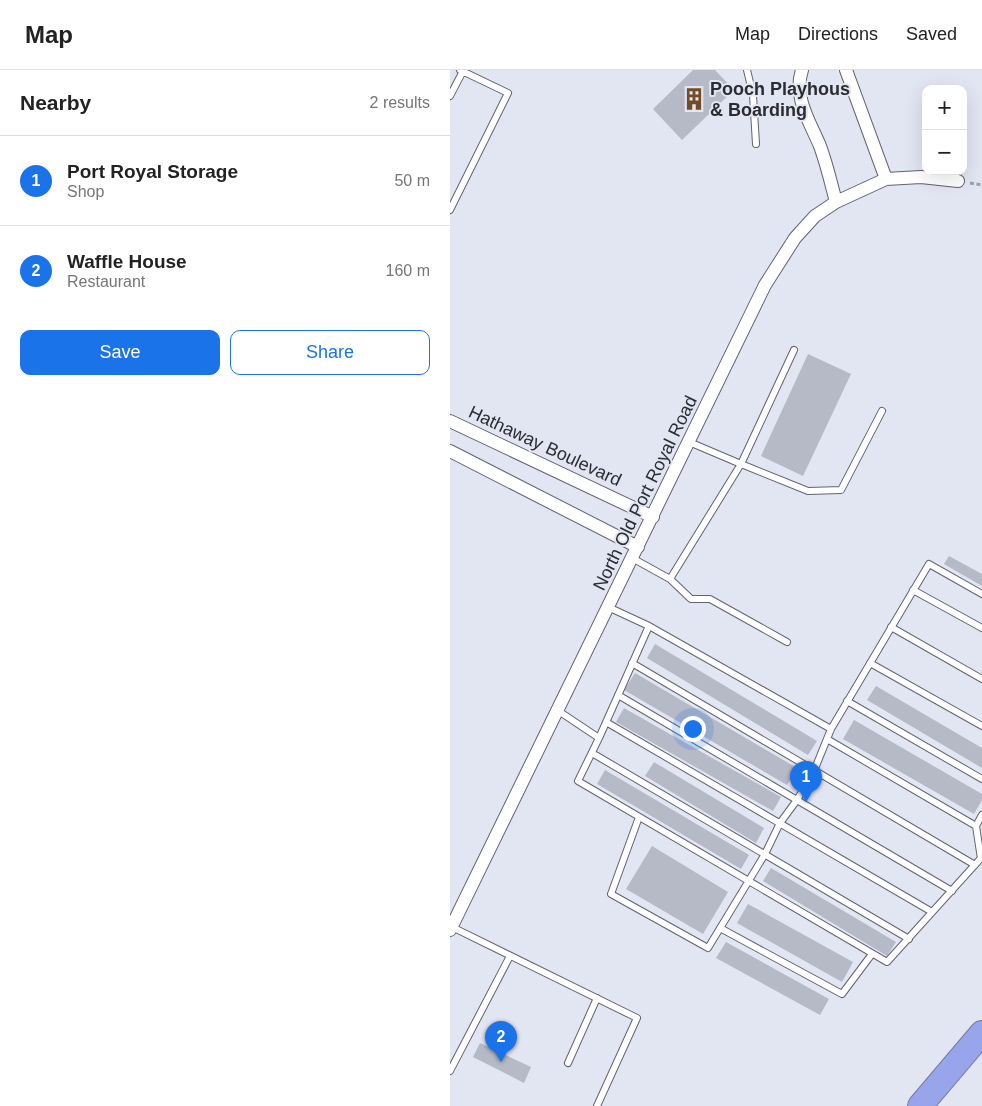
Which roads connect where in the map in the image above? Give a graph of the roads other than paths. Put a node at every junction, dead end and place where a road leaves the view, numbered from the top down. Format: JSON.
{"nodes":[{"id":1,"x":462,"y":70,"type":"edge"},
{"id":2,"x":747,"y":70,"type":"edge"},
{"id":3,"x":802,"y":70,"type":"edge"},
{"id":4,"x":846,"y":70,"type":"edge"},
{"id":5,"x":450,"y":96,"type":"edge"},
{"id":6,"x":756,"y":144,"type":"dead end"},
{"id":7,"x":886,"y":179,"type":"junction"},
{"id":8,"x":958,"y":181,"type":"dead end"},
{"id":9,"x":836,"y":202,"type":"junction"},
{"id":10,"x":450,"y":210,"type":"edge"},
{"id":11,"x":794,"y":350,"type":"dead end"},
{"id":12,"x":882,"y":411,"type":"dead end"},
{"id":13,"x":450,"y":421,"type":"edge"},
{"id":14,"x":689,"y":442,"type":"junction"},
{"id":15,"x":450,"y":451,"type":"edge"},
{"id":16,"x":741,"y":464,"type":"junction"},
{"id":17,"x":652,"y":517,"type":"junction"},
{"id":18,"x":635,"y":552,"type":"junction"},
{"id":19,"x":670,"y":579,"type":"junction"},
{"id":20,"x":913,"y":590,"type":"junction"},
{"id":21,"x":982,"y":594,"type":"edge"},
{"id":22,"x":608,"y":607,"type":"junction"},
{"id":23,"x":649,"y":626,"type":"junction"},
{"id":24,"x":892,"y":627,"type":"junction"},
{"id":25,"x":982,"y":628,"type":"edge"},
{"id":26,"x":787,"y":642,"type":"dead end"},
{"id":27,"x":632,"y":663,"type":"junction"},
{"id":28,"x":870,"y":663,"type":"junction"},
{"id":29,"x":982,"y":679,"type":"edge"},
{"id":30,"x":618,"y":695,"type":"junction"},
{"id":31,"x":847,"y":702,"type":"junction"},
{"id":32,"x":557,"y":710,"type":"junction"},
{"id":33,"x":606,"y":722,"type":"junction"},
{"id":34,"x":982,"y":726,"type":"edge"},
{"id":35,"x":831,"y":729,"type":"junction"},
{"id":36,"x":599,"y":738,"type":"junction"},
{"id":37,"x":827,"y":739,"type":"junction"},
{"id":38,"x":592,"y":752,"type":"junction"},
{"id":39,"x":814,"y":771,"type":"junction"},
{"id":40,"x":982,"y":779,"type":"edge"},
{"id":41,"x":797,"y":800,"type":"junction"},
{"id":42,"x":982,"y":815,"type":"edge"},
{"id":43,"x":639,"y":817,"type":"junction"},
{"id":44,"x":780,"y":824,"type":"junction"},
{"id":45,"x":976,"y":826,"type":"junction"},
{"id":46,"x":765,"y":854,"type":"junction"},
{"id":47,"x":981,"y":858,"type":"edge"},
{"id":48,"x":975,"y":865,"type":"junction"},
{"id":49,"x":748,"y":881,"type":"junction"},
{"id":50,"x":952,"y":891,"type":"junction"},
{"id":51,"x":932,"y":912,"type":"junction"},
{"id":52,"x":451,"y":928,"type":"edge"},
{"id":53,"x":720,"y":928,"type":"junction"},
{"id":54,"x":908,"y":939,"type":"junction"},
{"id":55,"x":872,"y":954,"type":"junction"},
{"id":56,"x":510,"y":956,"type":"junction"},
{"id":57,"x":597,"y":998,"type":"junction"},
{"id":58,"x":982,"y":1032,"type":"edge"},
{"id":59,"x":568,"y":1063,"type":"dead end"},
{"id":60,"x":450,"y":1071,"type":"edge"},
{"id":61,"x":597,"y":1106,"type":"edge"},
{"id":62,"x":920,"y":1106,"type":"edge"}],
"edges":[{"from":1,"to":5,"type":"lane"},
{"from":1,"to":10,"type":"lane"},
{"from":2,"to":6,"type":"lane"},
{"from":3,"to":9,"type":"street"},
{"from":4,"to":7,"type":"street"},
{"from":7,"to":8,"type":"street","name":"North Old Port Royal Road"},
{"from":7,"to":9,"type":"street","name":"North Old Port Royal Road"},
{"from":9,"to":14,"type":"street","name":"North Old Port Royal Road"},
{"from":11,"to":16,"type":"lane"},
{"from":12,"to":16,"type":"lane"},
{"from":13,"to":17,"type":"street","name":"Hathaway Boulevard"},
{"from":14,"to":16,"type":"lane"},
{"from":14,"to":17,"type":"street","name":"North Old Port Royal Road"},
{"from":15,"to":18,"type":"street"},
{"from":16,"to":19,"type":"lane"},
{"from":17,"to":18,"type":"street","name":"North Old Port Royal Road"},
{"from":18,"to":19,"type":"lane"},
{"from":18,"to":22,"type":"street","name":"North Old Port Royal Road"},
{"from":19,"to":26,"type":"lane"},
{"from":20,"to":21,"type":"lane"},
{"from":20,"to":24,"type":"lane"},
{"from":20,"to":25,"type":"lane"},
{"from":22,"to":23,"type":"lane"},
{"from":22,"to":32,"type":"street","name":"North Old Port Royal Road"},
{"from":23,"to":27,"type":"lane"},
{"from":23,"to":35,"type":"lane"},
{"from":24,"to":28,"type":"lane"},
{"from":24,"to":29,"type":"lane"},
{"from":27,"to":30,"type":"lane"},
{"from":27,"to":39,"type":"lane"},
{"from":28,"to":31,"type":"lane"},
{"from":28,"to":34,"type":"lane"},
{"from":30,"to":33,"type":"lane"},
{"from":30,"to":41,"type":"lane"},
{"from":31,"to":35,"type":"lane"},
{"from":31,"to":40,"type":"lane"},
{"from":32,"to":36,"type":"lane"},
{"from":32,"to":52,"type":"street","name":"North Old Port Royal Road"},
{"from":33,"to":36,"type":"lane"},
{"from":33,"to":44,"type":"lane"},
{"from":35,"to":37,"type":"lane"},
{"from":36,"to":38,"type":"lane"},
{"from":37,"to":39,"type":"lane"},
{"from":37,"to":45,"type":"lane"},
{"from":38,"to":43,"type":"lane"},
{"from":38,"to":46,"type":"lane"},
{"from":39,"to":41,"type":"lane"},
{"from":39,"to":48,"type":"lane"},
{"from":41,"to":44,"type":"lane"},
{"from":41,"to":50,"type":"lane"},
{"from":42,"to":45,"type":"lane"},
{"from":43,"to":49,"type":"lane"},
{"from":43,"to":53,"type":"lane"},
{"from":44,"to":46,"type":"lane"},
{"from":44,"to":51,"type":"lane"},
{"from":45,"to":47,"type":"lane"},
{"from":46,"to":49,"type":"lane"},
{"from":46,"to":54,"type":"lane"},
{"from":47,"to":48,"type":"lane"},
{"from":48,"to":50,"type":"lane"},
{"from":49,"to":53,"type":"lane"},
{"from":49,"to":55,"type":"lane"},
{"from":50,"to":51,"type":"lane"},
{"from":51,"to":54,"type":"lane"},
{"from":52,"to":56,"type":"lane"},
{"from":53,"to":55,"type":"lane"},
{"from":54,"to":55,"type":"lane"},
{"from":56,"to":57,"type":"lane"},
{"from":56,"to":60,"type":"lane"},
{"from":57,"to":59,"type":"lane"},
{"from":57,"to":61,"type":"lane"},
{"from":58,"to":62,"type":"highway"}]}
